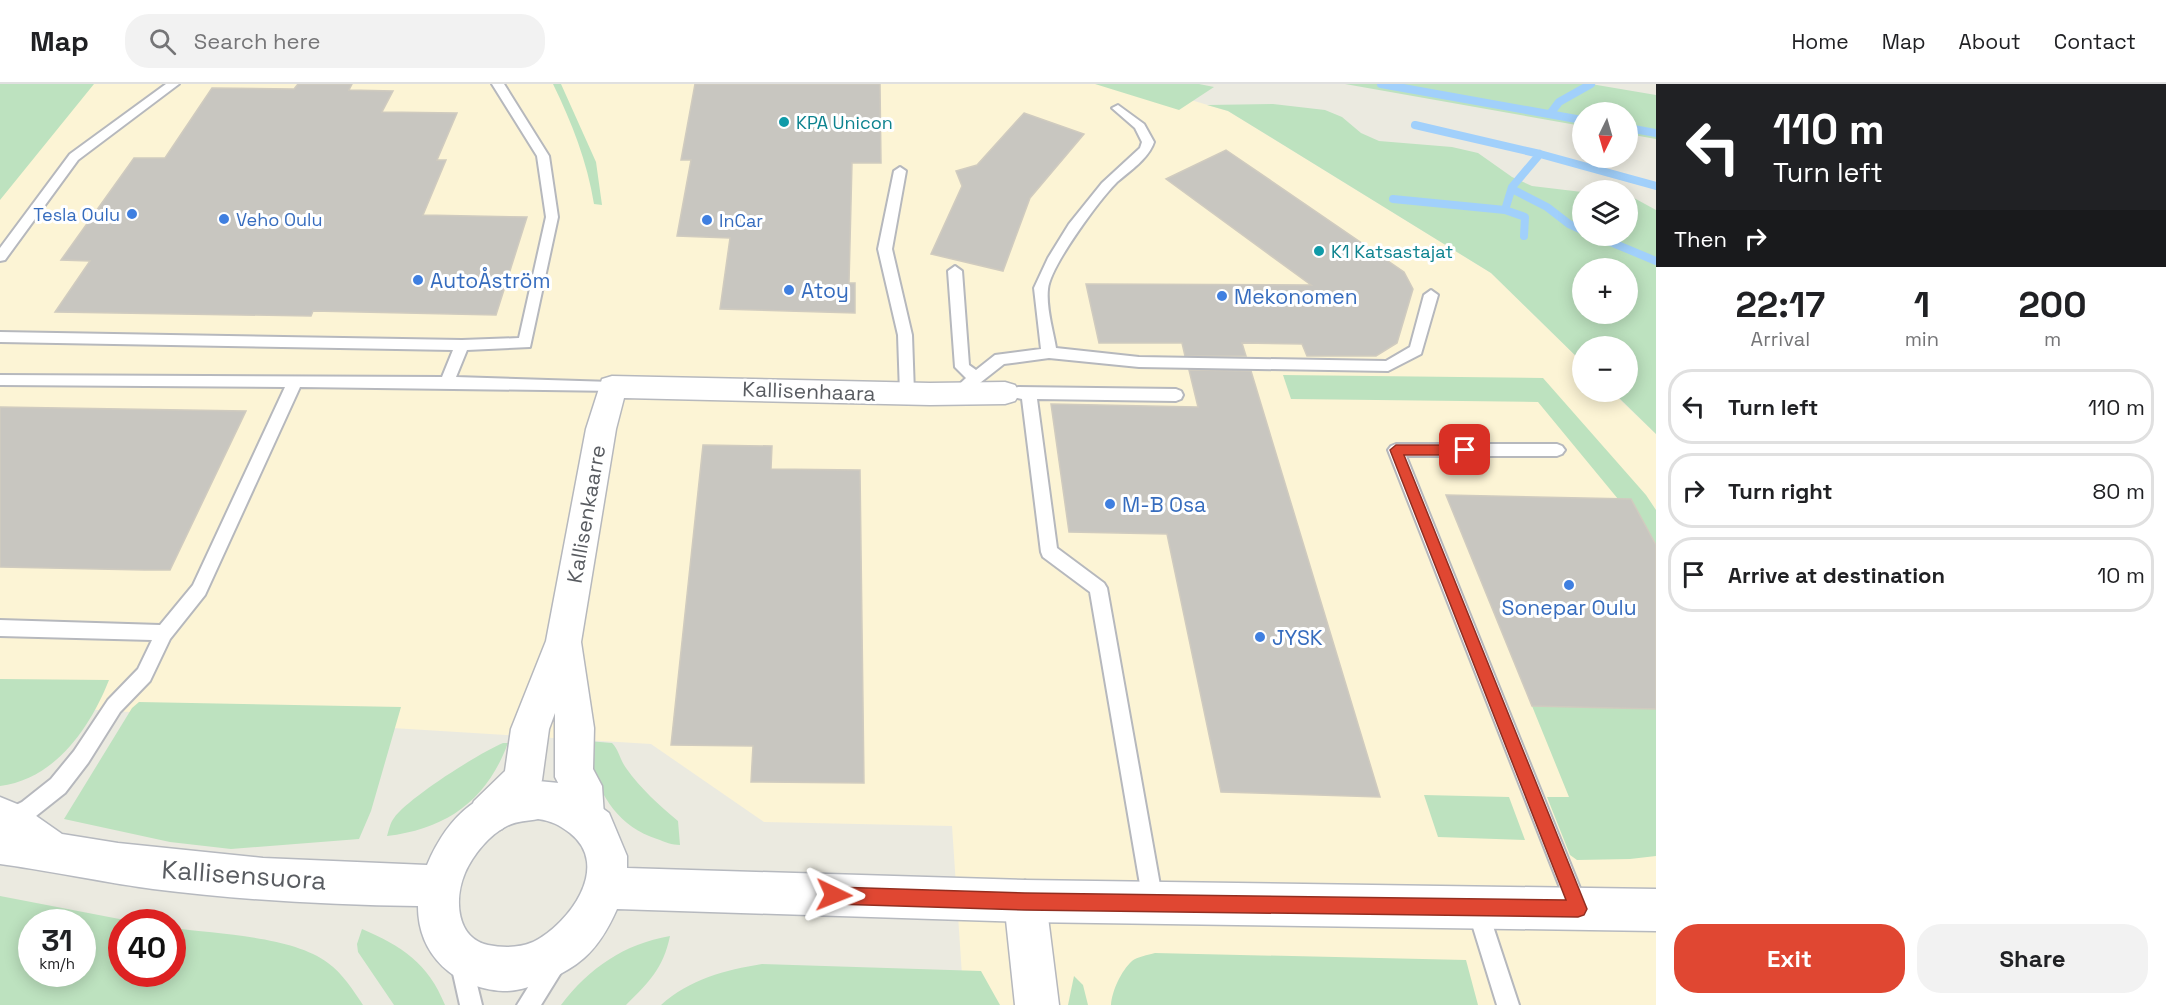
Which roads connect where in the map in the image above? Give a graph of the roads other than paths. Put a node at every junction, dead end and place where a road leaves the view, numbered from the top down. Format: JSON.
{"nodes":[{"id":1,"x":173,"y":84,"type":"edge"},
{"id":2,"x":498,"y":84,"type":"edge"},
{"id":3,"x":1118,"y":108,"type":"dead end"},
{"id":4,"x":900,"y":171,"type":"dead end"},
{"id":5,"x":0,"y":257,"type":"edge"},
{"id":6,"x":956,"y":271,"type":"dead end"},
{"id":7,"x":1431,"y":295,"type":"dead end"},
{"id":8,"x":0,"y":337,"type":"edge"},
{"id":9,"x":462,"y":345,"type":"junction"},
{"id":10,"x":1049,"y":353,"type":"junction"},
{"id":11,"x":0,"y":380,"type":"edge"},
{"id":12,"x":295,"y":381,"type":"junction"},
{"id":13,"x":447,"y":382,"type":"junction"},
{"id":14,"x":968,"y":384,"type":"junction"},
{"id":15,"x":612,"y":387,"type":"junction"},
{"id":16,"x":908,"y":393,"type":"junction"},
{"id":17,"x":1017,"y":393,"type":"junction"},
{"id":18,"x":1176,"y":395,"type":"dead end"},
{"id":19,"x":1557,"y":450,"type":"dead end"},
{"id":20,"x":0,"y":628,"type":"edge"},
{"id":21,"x":164,"y":633,"type":"junction"},
{"id":22,"x":564,"y":641,"type":"junction"},
{"id":23,"x":487,"y":816,"type":"junction"},
{"id":24,"x":584,"y":816,"type":"junction"},
{"id":25,"x":3,"y":827,"type":"edge"},
{"id":26,"x":439,"y":886,"type":"junction"},
{"id":27,"x":607,"y":888,"type":"junction"},
{"id":28,"x":1025,"y":901,"type":"junction"},
{"id":29,"x":1153,"y":902,"type":"junction"},
{"id":30,"x":1476,"y":907,"type":"junction"},
{"id":31,"x":1578,"y":909,"type":"junction"},
{"id":32,"x":1656,"y":910,"type":"edge"},
{"id":33,"x":460,"y":956,"type":"junction"},
{"id":34,"x":559,"y":958,"type":"junction"},
{"id":35,"x":471,"y":1005,"type":"edge"},
{"id":36,"x":528,"y":1005,"type":"edge"},
{"id":37,"x":1037,"y":1005,"type":"edge"},
{"id":38,"x":1508,"y":1005,"type":"edge"}],
"edges":[{"from":1,"to":5,"type":"lane"},
{"from":2,"to":9,"type":"lane"},
{"from":3,"to":10,"type":"lane"},
{"from":4,"to":16,"type":"lane"},
{"from":6,"to":14,"type":"lane"},
{"from":7,"to":10,"type":"lane"},
{"from":8,"to":9,"type":"lane"},
{"from":9,"to":13,"type":"lane"},
{"from":10,"to":14,"type":"lane"},
{"from":11,"to":12,"type":"lane"},
{"from":12,"to":13,"type":"lane"},
{"from":12,"to":21,"type":"lane"},
{"from":13,"to":15,"type":"lane"},
{"from":14,"to":16,"type":"street","name":"Kallisenhaara"},
{"from":14,"to":17,"type":"street","name":"Kallisenhaara"},
{"from":15,"to":16,"type":"street","name":"Kallisenhaara"},
{"from":15,"to":22,"type":"street","name":"Kallisenkaarre"},
{"from":17,"to":18,"type":"lane"},
{"from":17,"to":29,"type":"lane"},
{"from":19,"to":31,"type":"lane"},
{"from":20,"to":21,"type":"lane"},
{"from":21,"to":25,"type":"lane"},
{"from":22,"to":23,"type":"street","name":"Kallisenkaarre"},
{"from":22,"to":24,"type":"street","name":"Kallisenkaarre"},
{"from":23,"to":24,"type":"street"},
{"from":23,"to":26,"type":"street"},
{"from":24,"to":27,"type":"street"},
{"from":25,"to":26,"type":"street","name":"Kallisensuora"},
{"from":26,"to":33,"type":"street"},
{"from":27,"to":28,"type":"street"},
{"from":27,"to":34,"type":"street"},
{"from":28,"to":29,"type":"street"},
{"from":28,"to":37,"type":"street"},
{"from":29,"to":30,"type":"street"},
{"from":30,"to":31,"type":"street"},
{"from":30,"to":38,"type":"lane"},
{"from":31,"to":32,"type":"street"},
{"from":33,"to":34,"type":"street"},
{"from":33,"to":35,"type":"lane"},
{"from":34,"to":36,"type":"lane"}]}
